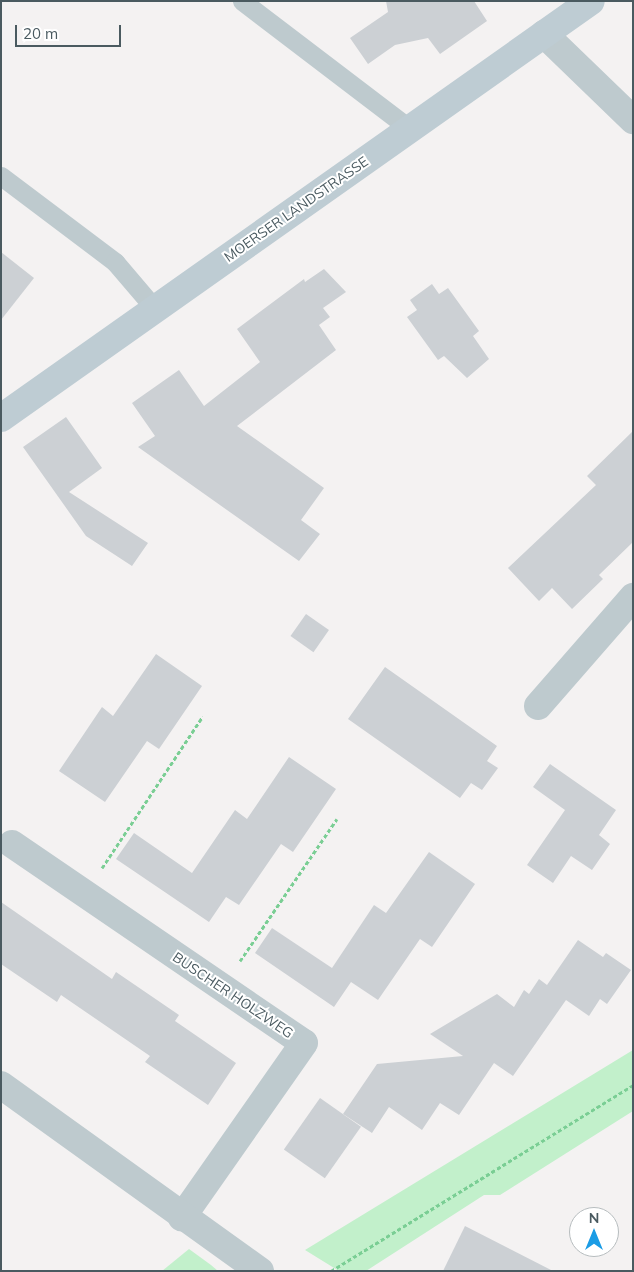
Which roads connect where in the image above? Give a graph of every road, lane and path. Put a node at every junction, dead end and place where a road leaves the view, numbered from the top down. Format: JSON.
{"nodes":[{"id":1,"x":242,"y":1,"type":"edge"},
{"id":2,"x":591,"y":1,"type":"edge"},
{"id":3,"x":544,"y":34,"type":"junction"},
{"id":4,"x":633,"y":120,"type":"edge"},
{"id":5,"x":410,"y":129,"type":"junction"},
{"id":6,"x":1,"y":176,"type":"edge"},
{"id":7,"x":155,"y":309,"type":"junction"},
{"id":8,"x":1,"y":418,"type":"edge"},
{"id":9,"x":633,"y":598,"type":"edge"},
{"id":10,"x":538,"y":706,"type":"dead end"},
{"id":11,"x":203,"y":716,"type":"dead end"},
{"id":12,"x":337,"y":819,"type":"dead end"},
{"id":13,"x":12,"y":844,"type":"dead end"},
{"id":14,"x":85,"y":894,"type":"junction"},
{"id":15,"x":222,"y":987,"type":"junction"},
{"id":16,"x":1,"y":1085,"type":"edge"},
{"id":17,"x":633,"y":1085,"type":"edge"},
{"id":18,"x":182,"y":1217,"type":"junction"},
{"id":19,"x":260,"y":1271,"type":"edge"},
{"id":20,"x":331,"y":1271,"type":"edge"}],
"edges":[{"from":1,"to":5,"type":"lane"},
{"from":2,"to":3,"type":"main road","name":"MOERSER LANDSTRASSE"},
{"from":3,"to":4,"type":"street"},
{"from":3,"to":5,"type":"main road","name":"MOERSER LANDSTRASSE"},
{"from":5,"to":7,"type":"main road","name":"MOERSER LANDSTRASSE"},
{"from":6,"to":7,"type":"lane"},
{"from":7,"to":8,"type":"main road","name":"MOERSER LANDSTRASSE"},
{"from":9,"to":10,"type":"street"},
{"from":11,"to":14,"type":"path"},
{"from":12,"to":15,"type":"path"},
{"from":13,"to":14,"type":"street","name":"BUSCHER HOLZWEG"},
{"from":14,"to":15,"type":"street","name":"BUSCHER HOLZWEG"},
{"from":15,"to":18,"type":"street","name":"BUSCHER HOLZWEG"},
{"from":16,"to":18,"type":"street"},
{"from":17,"to":20,"type":"path"},
{"from":18,"to":19,"type":"street"}]}
